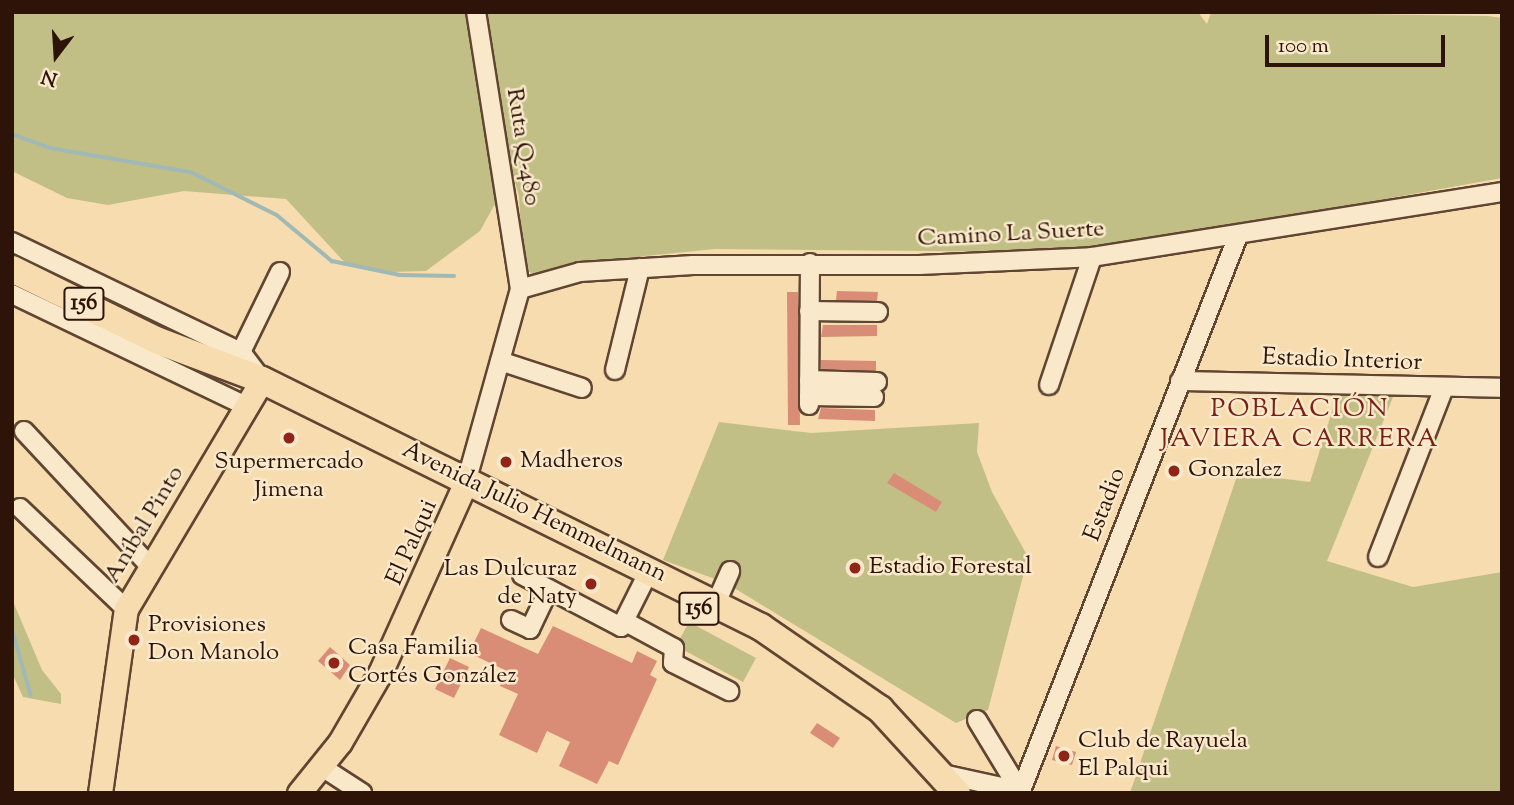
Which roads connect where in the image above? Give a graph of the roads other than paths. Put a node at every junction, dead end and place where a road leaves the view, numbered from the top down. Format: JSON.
{"nodes":[{"id":1,"x":476,"y":12,"type":"edge"},
{"id":2,"x":1502,"y":192,"type":"edge"},
{"id":3,"x":1238,"y":236,"type":"junction"},
{"id":4,"x":12,"y":242,"type":"edge"},
{"id":5,"x":1092,"y":257,"type":"junction"},
{"id":6,"x":810,"y":263,"type":"junction"},
{"id":7,"x":12,"y":268,"type":"edge"},
{"id":8,"x":640,"y":268,"type":"junction"},
{"id":9,"x":280,"y":272,"type":"dead end"},
{"id":10,"x":520,"y":289,"type":"junction"},
{"id":11,"x":12,"y":294,"type":"edge"},
{"id":12,"x":809,"y":311,"type":"junction"},
{"id":13,"x":878,"y":312,"type":"dead end"},
{"id":14,"x":241,"y":352,"type":"junction"},
{"id":15,"x":500,"y":360,"type":"junction"},
{"id":16,"x":615,"y":370,"type":"dead end"},
{"id":17,"x":1180,"y":381,"type":"junction"},
{"id":18,"x":1049,"y":385,"type":"dead end"},
{"id":19,"x":582,"y":388,"type":"dead end"},
{"id":20,"x":1444,"y":388,"type":"junction"},
{"id":21,"x":1502,"y":388,"type":"edge"},
{"id":22,"x":876,"y":389,"type":"dead end"},
{"id":23,"x":255,"y":393,"type":"junction"},
{"id":24,"x":24,"y":431,"type":"dead end"},
{"id":25,"x":465,"y":486,"type":"junction"},
{"id":26,"x":20,"y":508,"type":"dead end"},
{"id":27,"x":1378,"y":557,"type":"dead end"},
{"id":28,"x":149,"y":565,"type":"junction"},
{"id":29,"x":730,"y":571,"type":"dead end"},
{"id":30,"x":522,"y":575,"type":"dead end"},
{"id":31,"x":647,"y":575,"type":"junction"},
{"id":32,"x":549,"y":589,"type":"junction"},
{"id":33,"x":716,"y":603,"type":"junction"},
{"id":34,"x":126,"y":609,"type":"junction"},
{"id":35,"x":511,"y":620,"type":"dead end"},
{"id":36,"x":624,"y":621,"type":"junction"},
{"id":37,"x":729,"y":691,"type":"dead end"},
{"id":38,"x":977,"y":720,"type":"dead end"},
{"id":39,"x":919,"y":754,"type":"junction"},
{"id":40,"x":322,"y":767,"type":"junction"},
{"id":41,"x":937,"y":773,"type":"junction"},
{"id":42,"x":1020,"y":792,"type":"edge"},
{"id":43,"x":100,"y":793,"type":"edge"},
{"id":44,"x":299,"y":793,"type":"edge"},
{"id":45,"x":362,"y":793,"type":"edge"},
{"id":46,"x":957,"y":793,"type":"edge"}],
"edges":[{"from":1,"to":10,"type":"street","name":"Ruta Q-480"},
{"from":2,"to":3,"type":"street","name":"Camino La Suerte"},
{"from":3,"to":5,"type":"street","name":"Camino La Suerte"},
{"from":3,"to":17,"type":"street","name":"Estadio"},
{"from":4,"to":14,"type":"street"},
{"from":5,"to":6,"type":"street","name":"Camino La Suerte"},
{"from":5,"to":18,"type":"street"},
{"from":6,"to":8,"type":"street","name":"Camino La Suerte"},
{"from":6,"to":12,"type":"street"},
{"from":7,"to":23,"type":"highway","name":"Avenida Julio Hemmelmann","number":"156"},
{"from":8,"to":10,"type":"street","name":"Camino La Suerte"},
{"from":8,"to":16,"type":"street"},
{"from":9,"to":14,"type":"street"},
{"from":10,"to":15,"type":"street","name":"El Palqui"},
{"from":11,"to":23,"type":"street"},
{"from":12,"to":13,"type":"street"},
{"from":12,"to":22,"type":"street"},
{"from":14,"to":23,"type":"street"},
{"from":15,"to":19,"type":"street"},
{"from":15,"to":25,"type":"street","name":"El Palqui"},
{"from":17,"to":20,"type":"street","name":"Estadio Interior"},
{"from":17,"to":42,"type":"street","name":"Estadio"},
{"from":20,"to":21,"type":"street","name":"Estadio Interior"},
{"from":20,"to":27,"type":"street"},
{"from":23,"to":25,"type":"highway","name":"Avenida Julio Hemmelmann","number":"156"},
{"from":23,"to":28,"type":"main road","name":"Aníbal Pinto"},
{"from":24,"to":28,"type":"street"},
{"from":25,"to":31,"type":"highway","name":"Avenida Julio Hemmelmann","number":"156"},
{"from":25,"to":40,"type":"main road","name":"El Palqui"},
{"from":26,"to":34,"type":"street"},
{"from":28,"to":34,"type":"main road","name":"Aníbal Pinto"},
{"from":29,"to":33,"type":"street"},
{"from":30,"to":32,"type":"street"},
{"from":31,"to":33,"type":"highway","name":"Avenida Julio Hemmelmann","number":"156"},
{"from":31,"to":36,"type":"street"},
{"from":31,"to":39,"type":"highway","name":"Avenida Julio Hemmelmann","number":"156"},
{"from":32,"to":35,"type":"street"},
{"from":32,"to":36,"type":"street"},
{"from":33,"to":39,"type":"highway","name":"Avenida Julio Hemmelmann","number":"156"},
{"from":34,"to":43,"type":"main road","name":"Aníbal Pinto"},
{"from":36,"to":37,"type":"street"},
{"from":38,"to":42,"type":"street"},
{"from":39,"to":41,"type":"highway","name":"Avenida Julio Hemmelmann","number":"156"},
{"from":40,"to":44,"type":"main road","name":"El Palqui"},
{"from":40,"to":45,"type":"street"},
{"from":41,"to":42,"type":"street"},
{"from":41,"to":46,"type":"highway","name":"Avenida Julio Hemmelmann","number":"156"}]}
